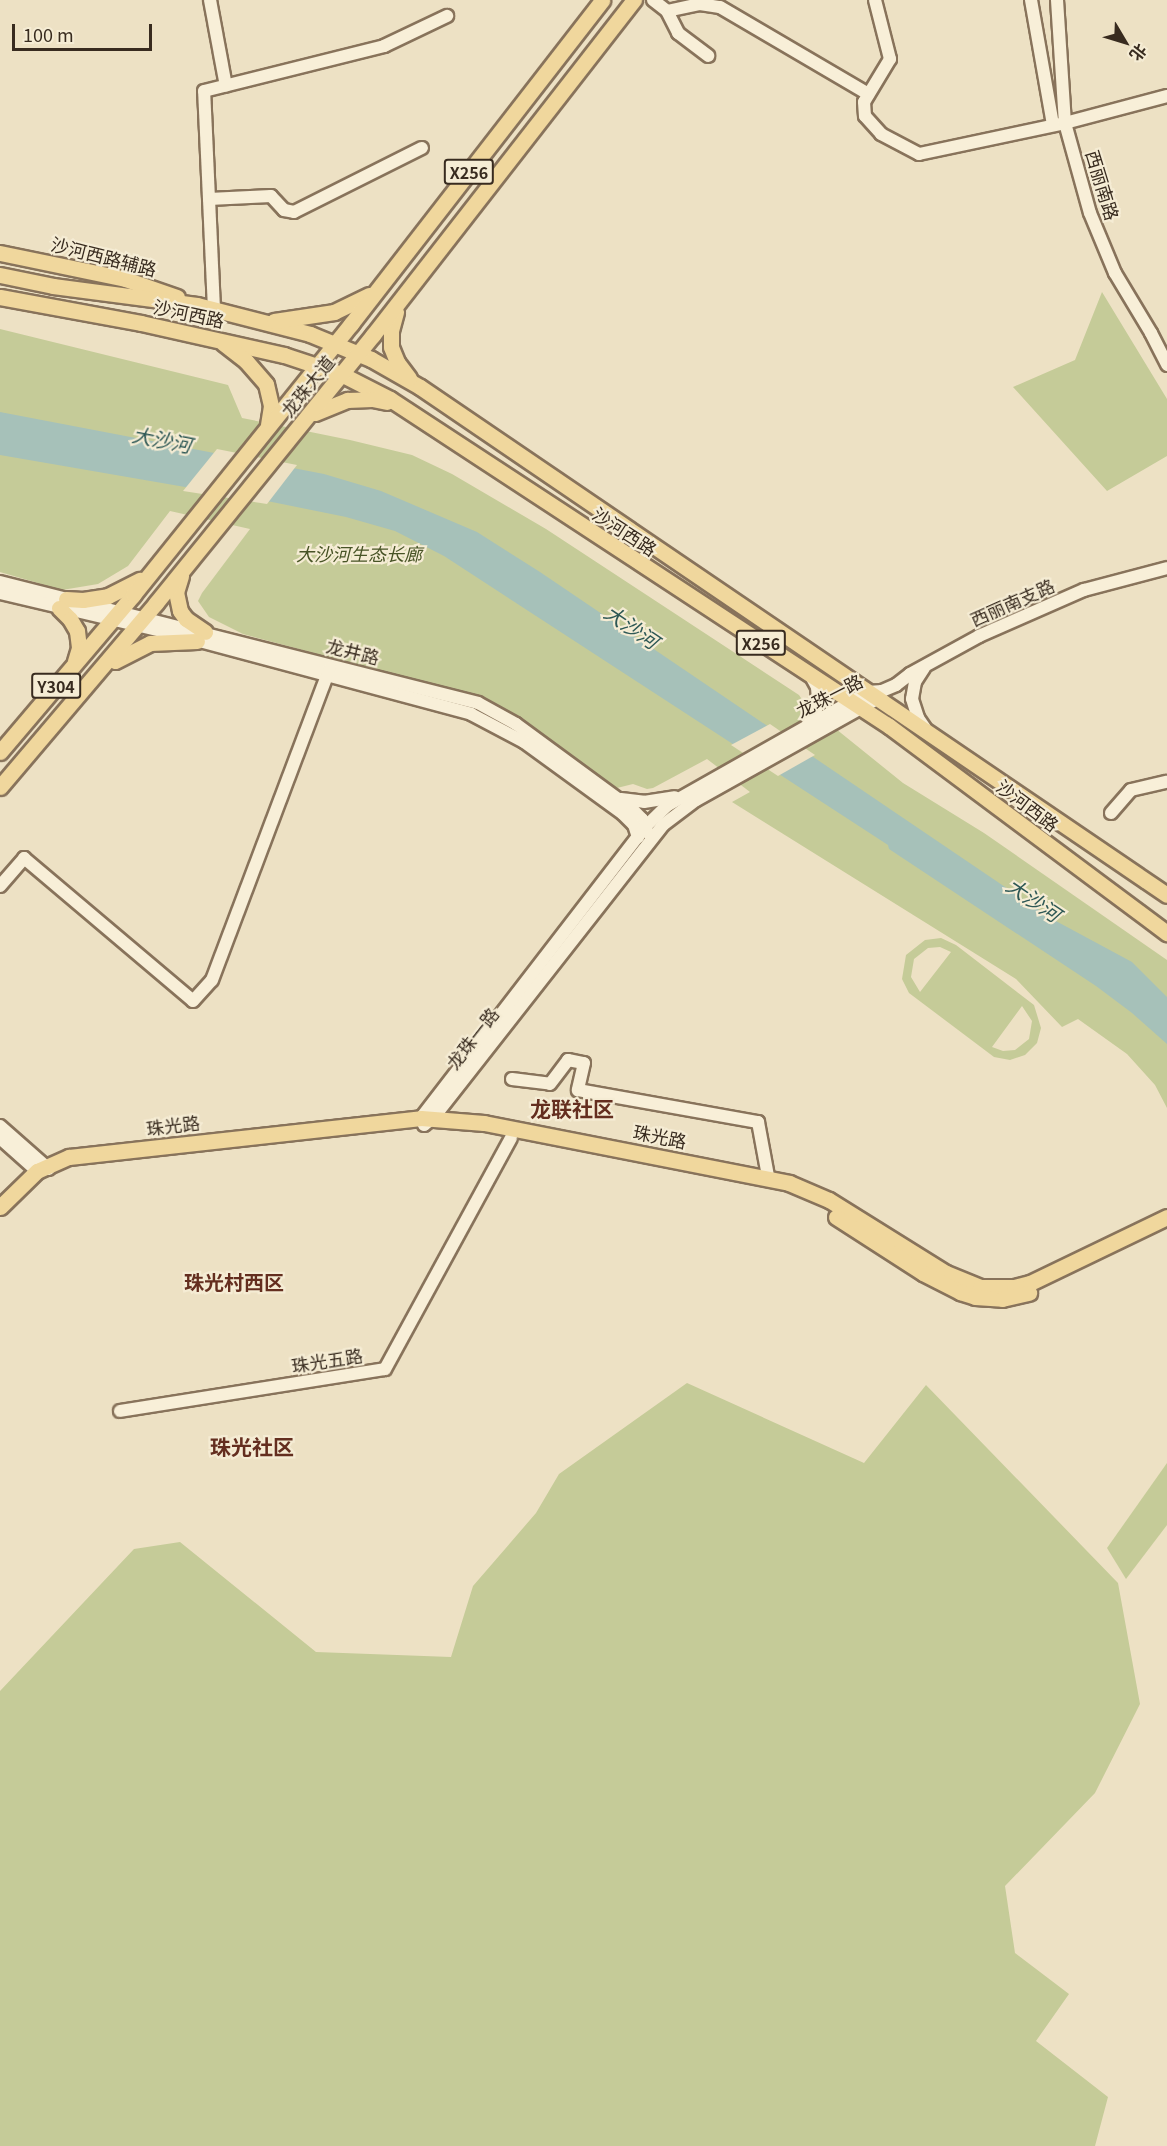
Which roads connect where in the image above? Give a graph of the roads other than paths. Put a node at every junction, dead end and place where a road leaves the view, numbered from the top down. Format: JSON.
{"nodes":[{"id":1,"x":210,"y":0,"type":"edge"},
{"id":2,"x":602,"y":0,"type":"edge"},
{"id":3,"x":634,"y":0,"type":"edge"},
{"id":4,"x":654,"y":0,"type":"edge"},
{"id":5,"x":875,"y":0,"type":"edge"},
{"id":6,"x":1031,"y":0,"type":"edge"},
{"id":7,"x":1057,"y":0,"type":"edge"},
{"id":8,"x":667,"y":11,"type":"junction"},
{"id":9,"x":447,"y":16,"type":"dead end"},
{"id":10,"x":708,"y":56,"type":"dead end"},
{"id":11,"x":226,"y":86,"type":"junction"},
{"id":12,"x":868,"y":94,"type":"junction"},
{"id":13,"x":1167,"y":96,"type":"edge"},
{"id":14,"x":1059,"y":124,"type":"junction"},
{"id":15,"x":422,"y":148,"type":"dead end"},
{"id":16,"x":209,"y":199,"type":"junction"},
{"id":17,"x":0,"y":253,"type":"edge"},
{"id":18,"x":0,"y":275,"type":"edge"},
{"id":19,"x":379,"y":288,"type":"junction"},
{"id":20,"x":407,"y":292,"type":"junction"},
{"id":21,"x":0,"y":297,"type":"edge"},
{"id":22,"x":197,"y":305,"type":"junction"},
{"id":23,"x":214,"y":309,"type":"junction"},
{"id":24,"x":257,"y":320,"type":"junction"},
{"id":25,"x":212,"y":338,"type":"junction"},
{"id":26,"x":336,"y":343,"type":"junction"},
{"id":27,"x":359,"y":353,"type":"junction"},
{"id":28,"x":318,"y":365,"type":"junction"},
{"id":29,"x":1167,"y":365,"type":"edge"},
{"id":30,"x":341,"y":374,"type":"junction"},
{"id":31,"x":420,"y":387,"type":"junction"},
{"id":32,"x":402,"y":407,"type":"junction"},
{"id":33,"x":305,"y":420,"type":"junction"},
{"id":34,"x":267,"y":428,"type":"junction"},
{"id":35,"x":1167,"y":568,"type":"edge"},
{"id":36,"x":184,"y":570,"type":"junction"},
{"id":37,"x":150,"y":573,"type":"junction"},
{"id":38,"x":0,"y":582,"type":"edge"},
{"id":39,"x":0,"y":593,"type":"edge"},
{"id":40,"x":62,"y":604,"type":"junction"},
{"id":41,"x":116,"y":615,"type":"junction"},
{"id":42,"x":141,"y":621,"type":"junction"},
{"id":43,"x":201,"y":636,"type":"junction"},
{"id":44,"x":927,"y":665,"type":"junction"},
{"id":45,"x":70,"y":669,"type":"junction"},
{"id":46,"x":330,"y":669,"type":"junction"},
{"id":47,"x":811,"y":676,"type":"junction"},
{"id":48,"x":88,"y":684,"type":"junction"},
{"id":49,"x":876,"y":694,"type":"junction"},
{"id":50,"x":856,"y":705,"type":"junction"},
{"id":51,"x":804,"y":728,"type":"junction"},
{"id":52,"x":931,"y":736,"type":"junction"},
{"id":53,"x":0,"y":752,"type":"edge"},
{"id":54,"x":1167,"y":782,"type":"edge"},
{"id":55,"x":0,"y":787,"type":"edge"},
{"id":56,"x":681,"y":795,"type":"junction"},
{"id":57,"x":614,"y":796,"type":"junction"},
{"id":58,"x":1111,"y":813,"type":"dead end"},
{"id":59,"x":646,"y":826,"type":"junction"},
{"id":60,"x":644,"y":839,"type":"junction"},
{"id":61,"x":0,"y":886,"type":"edge"},
{"id":62,"x":1167,"y":895,"type":"edge"},
{"id":63,"x":1167,"y":933,"type":"edge"},
{"id":64,"x":512,"y":1079,"type":"dead end"},
{"id":65,"x":426,"y":1120,"type":"junction"},
{"id":66,"x":0,"y":1126,"type":"edge"},
{"id":67,"x":0,"y":1138,"type":"edge"},
{"id":68,"x":511,"y":1138,"type":"junction"},
{"id":69,"x":43,"y":1168,"type":"junction"},
{"id":70,"x":768,"y":1176,"type":"junction"},
{"id":71,"x":0,"y":1207,"type":"edge"},
{"id":72,"x":1167,"y":1217,"type":"edge"},
{"id":73,"x":1167,"y":1228,"type":"edge"},
{"id":74,"x":120,"y":1411,"type":"dead end"}],
"edges":[{"from":1,"to":11,"type":"street"},
{"from":2,"to":19,"type":"main road","name":"龙珠大道","number":"X256"},
{"from":3,"to":20,"type":"main road","name":"龙珠大道","number":"X256"},
{"from":4,"to":8,"type":"street"},
{"from":5,"to":12,"type":"street"},
{"from":6,"to":14,"type":"street"},
{"from":7,"to":14,"type":"street","name":"西丽南路"},
{"from":8,"to":10,"type":"street"},
{"from":8,"to":12,"type":"street"},
{"from":9,"to":11,"type":"street"},
{"from":11,"to":16,"type":"street"},
{"from":12,"to":14,"type":"street"},
{"from":13,"to":14,"type":"street"},
{"from":14,"to":29,"type":"street","name":"西丽南路"},
{"from":15,"to":16,"type":"street"},
{"from":16,"to":23,"type":"street"},
{"from":17,"to":22,"type":"main road","name":"沙河西路辅路"},
{"from":18,"to":22,"type":"main road","name":"沙河西路"},
{"from":19,"to":24,"type":"main road"},
{"from":19,"to":26,"type":"main road","name":"龙珠大道","number":"X256"},
{"from":20,"to":27,"type":"main road","name":"龙珠大道","number":"X256"},
{"from":20,"to":31,"type":"main road","number":"X256"},
{"from":21,"to":25,"type":"main road","name":"沙河西路"},
{"from":22,"to":23,"type":"main road","name":"沙河西路"},
{"from":23,"to":24,"type":"main road","name":"沙河西路"},
{"from":24,"to":26,"type":"main road","name":"沙河西路"},
{"from":25,"to":28,"type":"main road","name":"沙河西路"},
{"from":25,"to":34,"type":"main road"},
{"from":26,"to":27,"type":"main road","name":"沙河西路"},
{"from":26,"to":28,"type":"main road","name":"龙珠大道","number":"X256"},
{"from":27,"to":30,"type":"main road","name":"龙珠大道","number":"X256"},
{"from":27,"to":31,"type":"main road","name":"沙河西路"},
{"from":28,"to":30,"type":"main road","name":"沙河西路","number":"X256"},
{"from":28,"to":34,"type":"main road","name":"龙珠大道"},
{"from":30,"to":32,"type":"main road","name":"沙河西路","number":"X256"},
{"from":30,"to":33,"type":"main road","name":"龙珠大道"},
{"from":31,"to":49,"type":"main road","name":"沙河西路","number":"X256"},
{"from":32,"to":33,"type":"main road"},
{"from":32,"to":47,"type":"main road","name":"沙河西路","number":"X256"},
{"from":33,"to":36,"type":"main road","name":"龙珠大道"},
{"from":34,"to":37,"type":"main road","name":"龙珠大道","number":"Y304"},
{"from":35,"to":44,"type":"street","name":"西丽南支路"},
{"from":36,"to":42,"type":"main road","name":"龙珠大道"},
{"from":36,"to":43,"type":"main road"},
{"from":37,"to":40,"type":"main road"},
{"from":37,"to":41,"type":"main road","name":"龙珠大道","number":"Y304"},
{"from":38,"to":40,"type":"street","name":"龙井路"},
{"from":39,"to":40,"type":"street","name":"龙井路"},
{"from":40,"to":41,"type":"street","name":"龙井路"},
{"from":40,"to":45,"type":"main road"},
{"from":41,"to":42,"type":"street","name":"龙井路"},
{"from":41,"to":45,"type":"main road","name":"龙珠大道","number":"Y304"},
{"from":42,"to":43,"type":"street","name":"龙井路"},
{"from":42,"to":48,"type":"main road","name":"龙珠大道"},
{"from":43,"to":46,"type":"street","name":"龙井路"},
{"from":43,"to":48,"type":"main road"},
{"from":44,"to":49,"type":"street","name":"西丽南支路"},
{"from":44,"to":52,"type":"street"},
{"from":45,"to":53,"type":"main road","name":"龙珠大道","number":"Y304"},
{"from":46,"to":57,"type":"street","name":"龙井路"},
{"from":46,"to":60,"type":"street","name":"龙井路"},
{"from":46,"to":61,"type":"street"},
{"from":47,"to":50,"type":"main road","name":"沙河西路","number":"X256"},
{"from":47,"to":51,"type":"street"},
{"from":48,"to":55,"type":"main road","name":"龙珠大道"},
{"from":49,"to":50,"type":"street","name":"龙珠一路"},
{"from":49,"to":52,"type":"main road","name":"沙河西路","number":"X256"},
{"from":50,"to":51,"type":"street","name":"龙珠一路"},
{"from":50,"to":60,"type":"street","name":"龙珠一路"},
{"from":50,"to":63,"type":"main road","name":"沙河西路","number":"X256"},
{"from":51,"to":56,"type":"street","name":"龙珠一路"},
{"from":52,"to":62,"type":"main road","name":"沙河西路","number":"X256"},
{"from":54,"to":58,"type":"street"},
{"from":56,"to":57,"type":"street"},
{"from":56,"to":59,"type":"street","name":"龙珠一路"},
{"from":57,"to":59,"type":"street","name":"龙井路"},
{"from":59,"to":60,"type":"street","name":"龙珠一路"},
{"from":60,"to":65,"type":"street","name":"龙珠一路"},
{"from":64,"to":70,"type":"street"},
{"from":65,"to":68,"type":"main road","name":"珠光路"},
{"from":65,"to":69,"type":"main road","name":"珠光路"},
{"from":65,"to":70,"type":"main road","name":"珠光路"},
{"from":66,"to":69,"type":"street"},
{"from":67,"to":69,"type":"street"},
{"from":68,"to":73,"type":"main road","name":"珠光路"},
{"from":68,"to":74,"type":"street","name":"珠光五路"},
{"from":69,"to":71,"type":"main road"},
{"from":70,"to":72,"type":"main road","name":"珠光路"}]}
